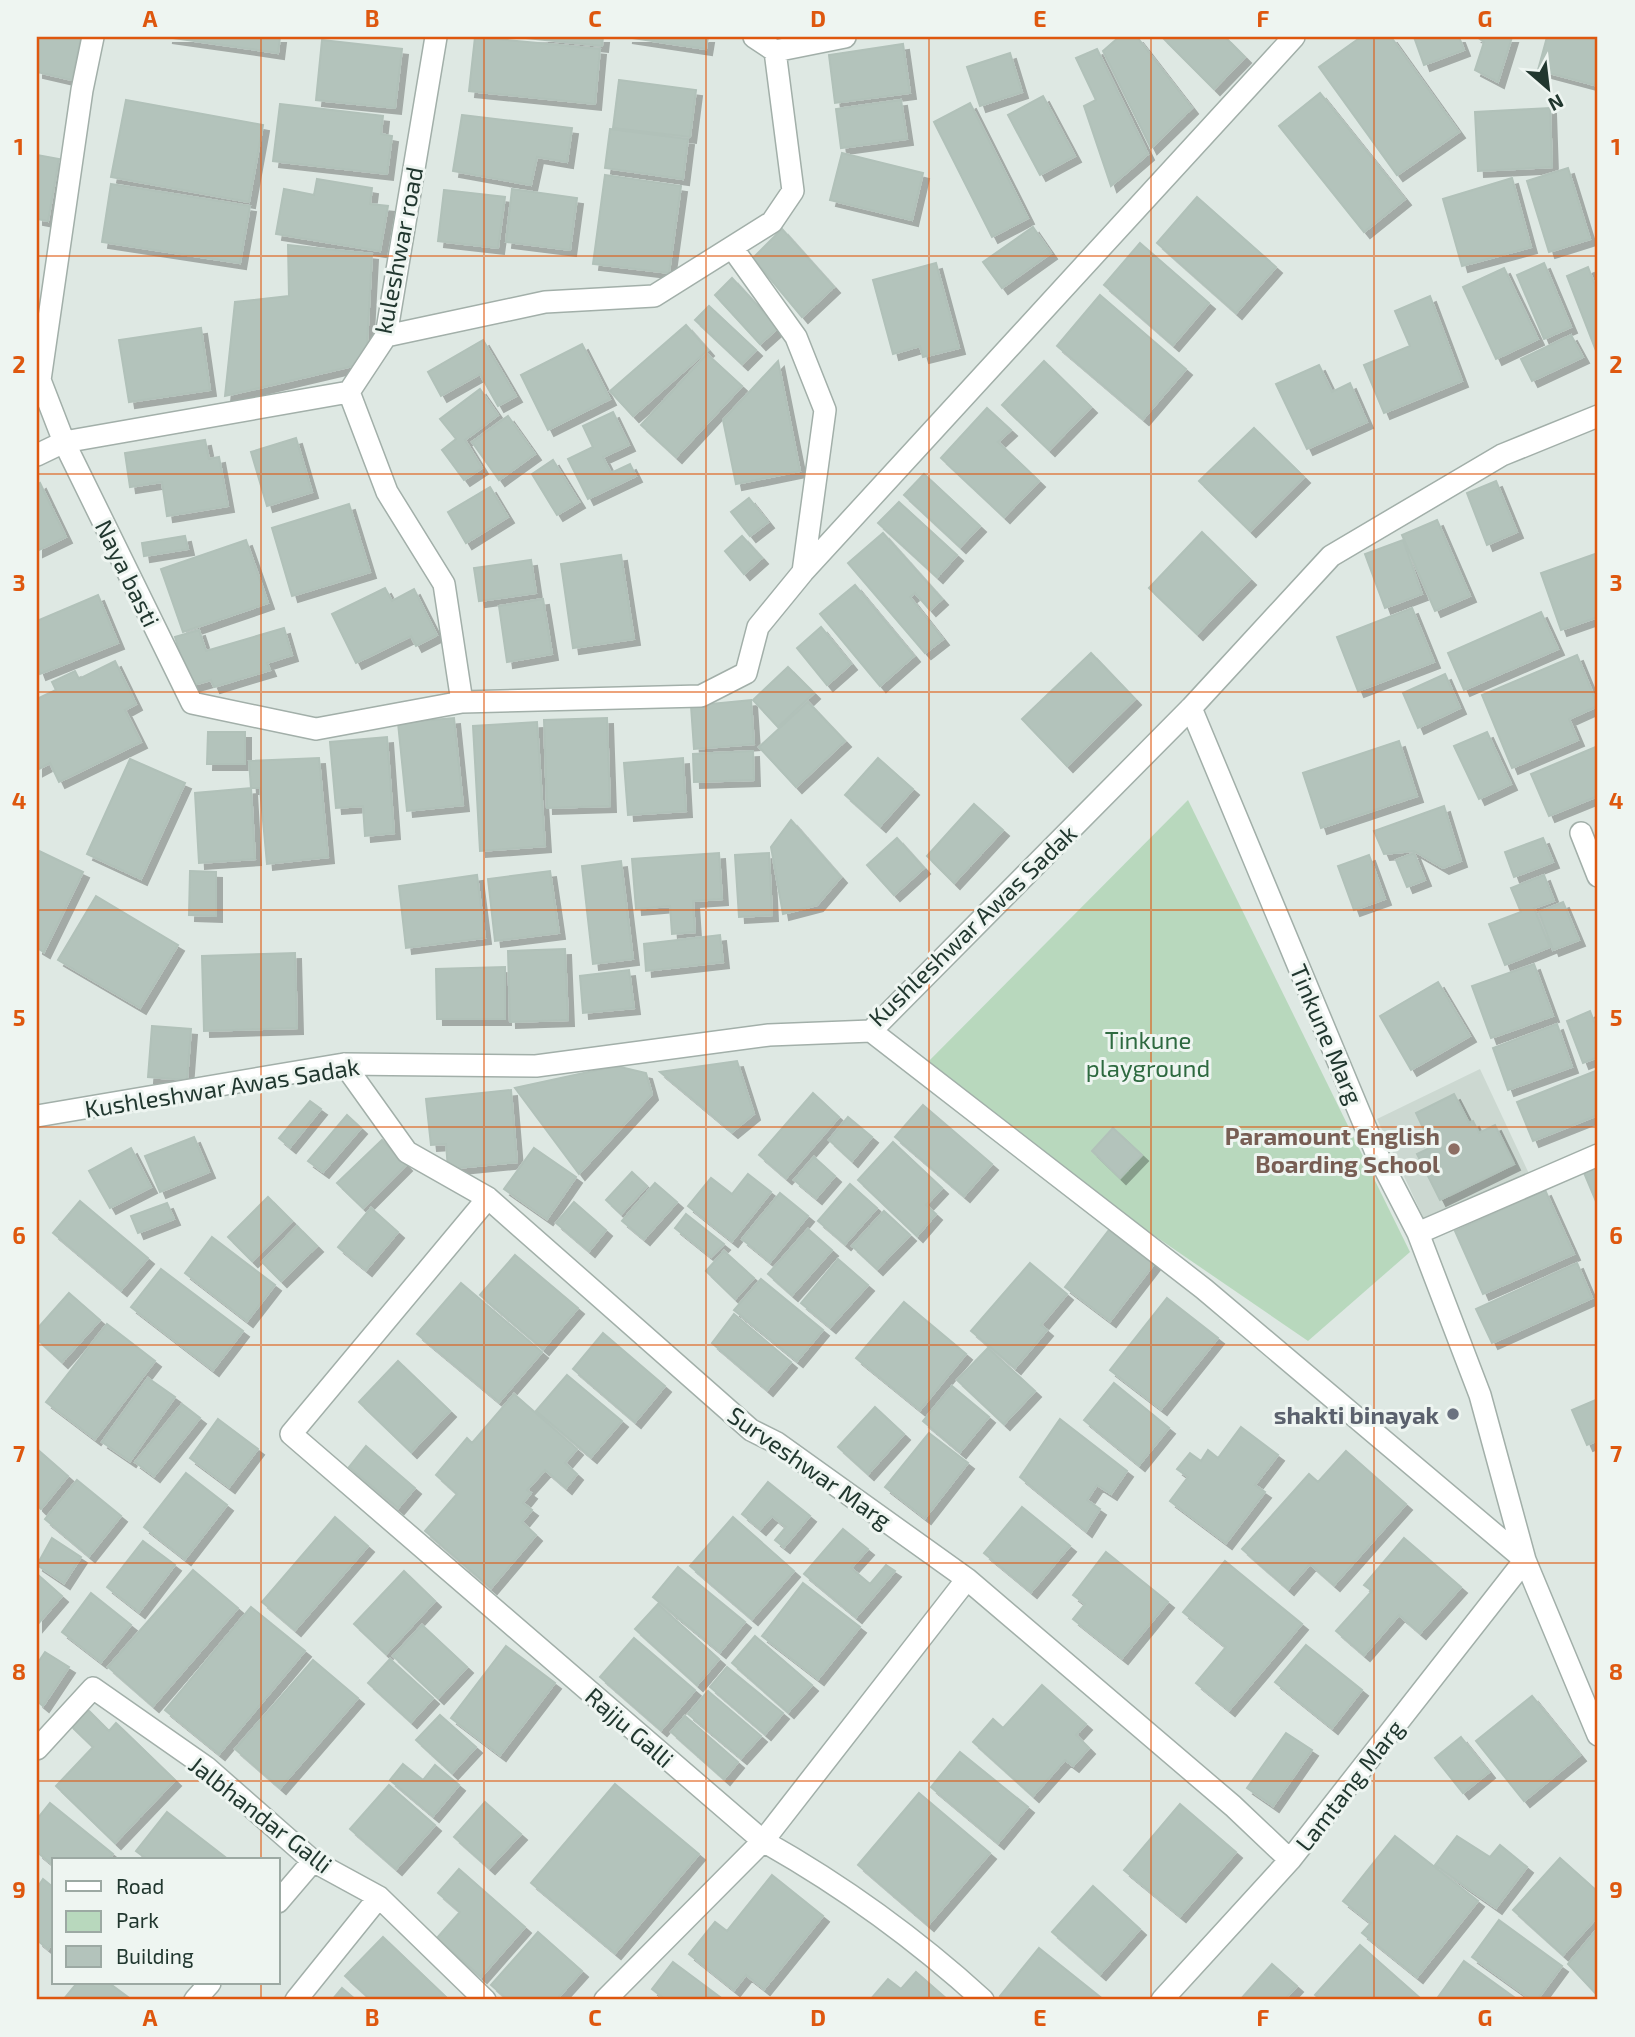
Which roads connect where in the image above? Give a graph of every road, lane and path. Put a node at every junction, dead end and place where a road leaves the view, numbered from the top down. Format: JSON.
{"nodes":[{"id":1,"x":93,"y":37,"type":"edge"},
{"id":2,"x":436,"y":37,"type":"edge"},
{"id":3,"x":754,"y":37,"type":"edge"},
{"id":4,"x":845,"y":37,"type":"edge"},
{"id":5,"x":1294,"y":37,"type":"edge"},
{"id":6,"x":775,"y":51,"type":"junction"},
{"id":7,"x":733,"y":250,"type":"junction"},
{"id":8,"x":386,"y":336,"type":"junction"},
{"id":9,"x":349,"y":392,"type":"junction"},
{"id":10,"x":1598,"y":416,"type":"edge"},
{"id":11,"x":64,"y":442,"type":"junction"},
{"id":12,"x":37,"y":455,"type":"edge"},
{"id":13,"x":803,"y":572,"type":"junction"},
{"id":14,"x":462,"y":702,"type":"junction"},
{"id":15,"x":1191,"y":708,"type":"junction"},
{"id":16,"x":1581,"y":833,"type":"dead end"},
{"id":17,"x":1598,"y":876,"type":"edge"},
{"id":18,"x":871,"y":1031,"type":"junction"},
{"id":19,"x":344,"y":1064,"type":"junction"},
{"id":20,"x":37,"y":1116,"type":"edge"},
{"id":21,"x":1598,"y":1155,"type":"edge"},
{"id":22,"x":488,"y":1198,"type":"junction"},
{"id":23,"x":1418,"y":1233,"type":"junction"},
{"id":24,"x":1525,"y":1560,"type":"junction"},
{"id":25,"x":968,"y":1579,"type":"junction"},
{"id":26,"x":1598,"y":1735,"type":"edge"},
{"id":27,"x":37,"y":1749,"type":"edge"},
{"id":28,"x":764,"y":1841,"type":"junction"},
{"id":29,"x":1290,"y":1860,"type":"junction"},
{"id":30,"x":313,"y":1861,"type":"junction"},
{"id":31,"x":379,"y":1897,"type":"junction"},
{"id":32,"x":280,"y":1900,"type":"edge"},
{"id":33,"x":209,"y":1984,"type":"edge"},
{"id":34,"x":195,"y":2000,"type":"edge"},
{"id":35,"x":296,"y":2000,"type":"edge"},
{"id":36,"x":485,"y":2000,"type":"edge"},
{"id":37,"x":605,"y":2000,"type":"edge"},
{"id":38,"x":983,"y":2000,"type":"edge"},
{"id":39,"x":1162,"y":2000,"type":"edge"}],
"edges":[{"from":1,"to":11,"type":"street"},
{"from":2,"to":8,"type":"street","name":"kuleshwar road"},
{"from":3,"to":6,"type":"street"},
{"from":4,"to":6,"type":"street"},
{"from":5,"to":13,"type":"street"},
{"from":6,"to":7,"type":"street"},
{"from":7,"to":8,"type":"street"},
{"from":7,"to":13,"type":"street"},
{"from":8,"to":9,"type":"street","name":"kuleshwar road"},
{"from":9,"to":11,"type":"street"},
{"from":9,"to":14,"type":"street"},
{"from":10,"to":15,"type":"street","name":"Kushleshwar Awas Sadak"},
{"from":11,"to":12,"type":"street"},
{"from":11,"to":14,"type":"street","name":"Naya basti"},
{"from":13,"to":14,"type":"street"},
{"from":15,"to":18,"type":"street","name":"Kushleshwar Awas Sadak"},
{"from":15,"to":23,"type":"street","name":"Tinkune Marg"},
{"from":16,"to":17,"type":"street"},
{"from":18,"to":19,"type":"street","name":"Kushleshwar Awas Sadak"},
{"from":18,"to":24,"type":"street","name":"Tinkune Marg"},
{"from":19,"to":20,"type":"street","name":"Kushleshwar Awas Sadak"},
{"from":19,"to":22,"type":"street","name":"Surveshwar Marg"},
{"from":21,"to":23,"type":"street"},
{"from":22,"to":25,"type":"street","name":"Surveshwar Marg"},
{"from":22,"to":28,"type":"street","name":"Rajju Galli"},
{"from":23,"to":24,"type":"street","name":"Tinkune Marg"},
{"from":24,"to":26,"type":"street","name":"Tinkune Marg"},
{"from":24,"to":29,"type":"street","name":"Lamtang Marg"},
{"from":25,"to":28,"type":"street"},
{"from":25,"to":29,"type":"street","name":"Surveshwar Marg"},
{"from":27,"to":30,"type":"street","name":"Jalbhandar Galli"},
{"from":28,"to":37,"type":"street"},
{"from":28,"to":38,"type":"street","name":"Rajju Galli"},
{"from":29,"to":39,"type":"street","name":"Lamtang Marg"},
{"from":30,"to":31,"type":"street","name":"Jalbhandar Galli"},
{"from":30,"to":32,"type":"street"},
{"from":31,"to":35,"type":"street"},
{"from":31,"to":36,"type":"street","name":"Jalbhandar Galli"},
{"from":33,"to":34,"type":"street"}]}
